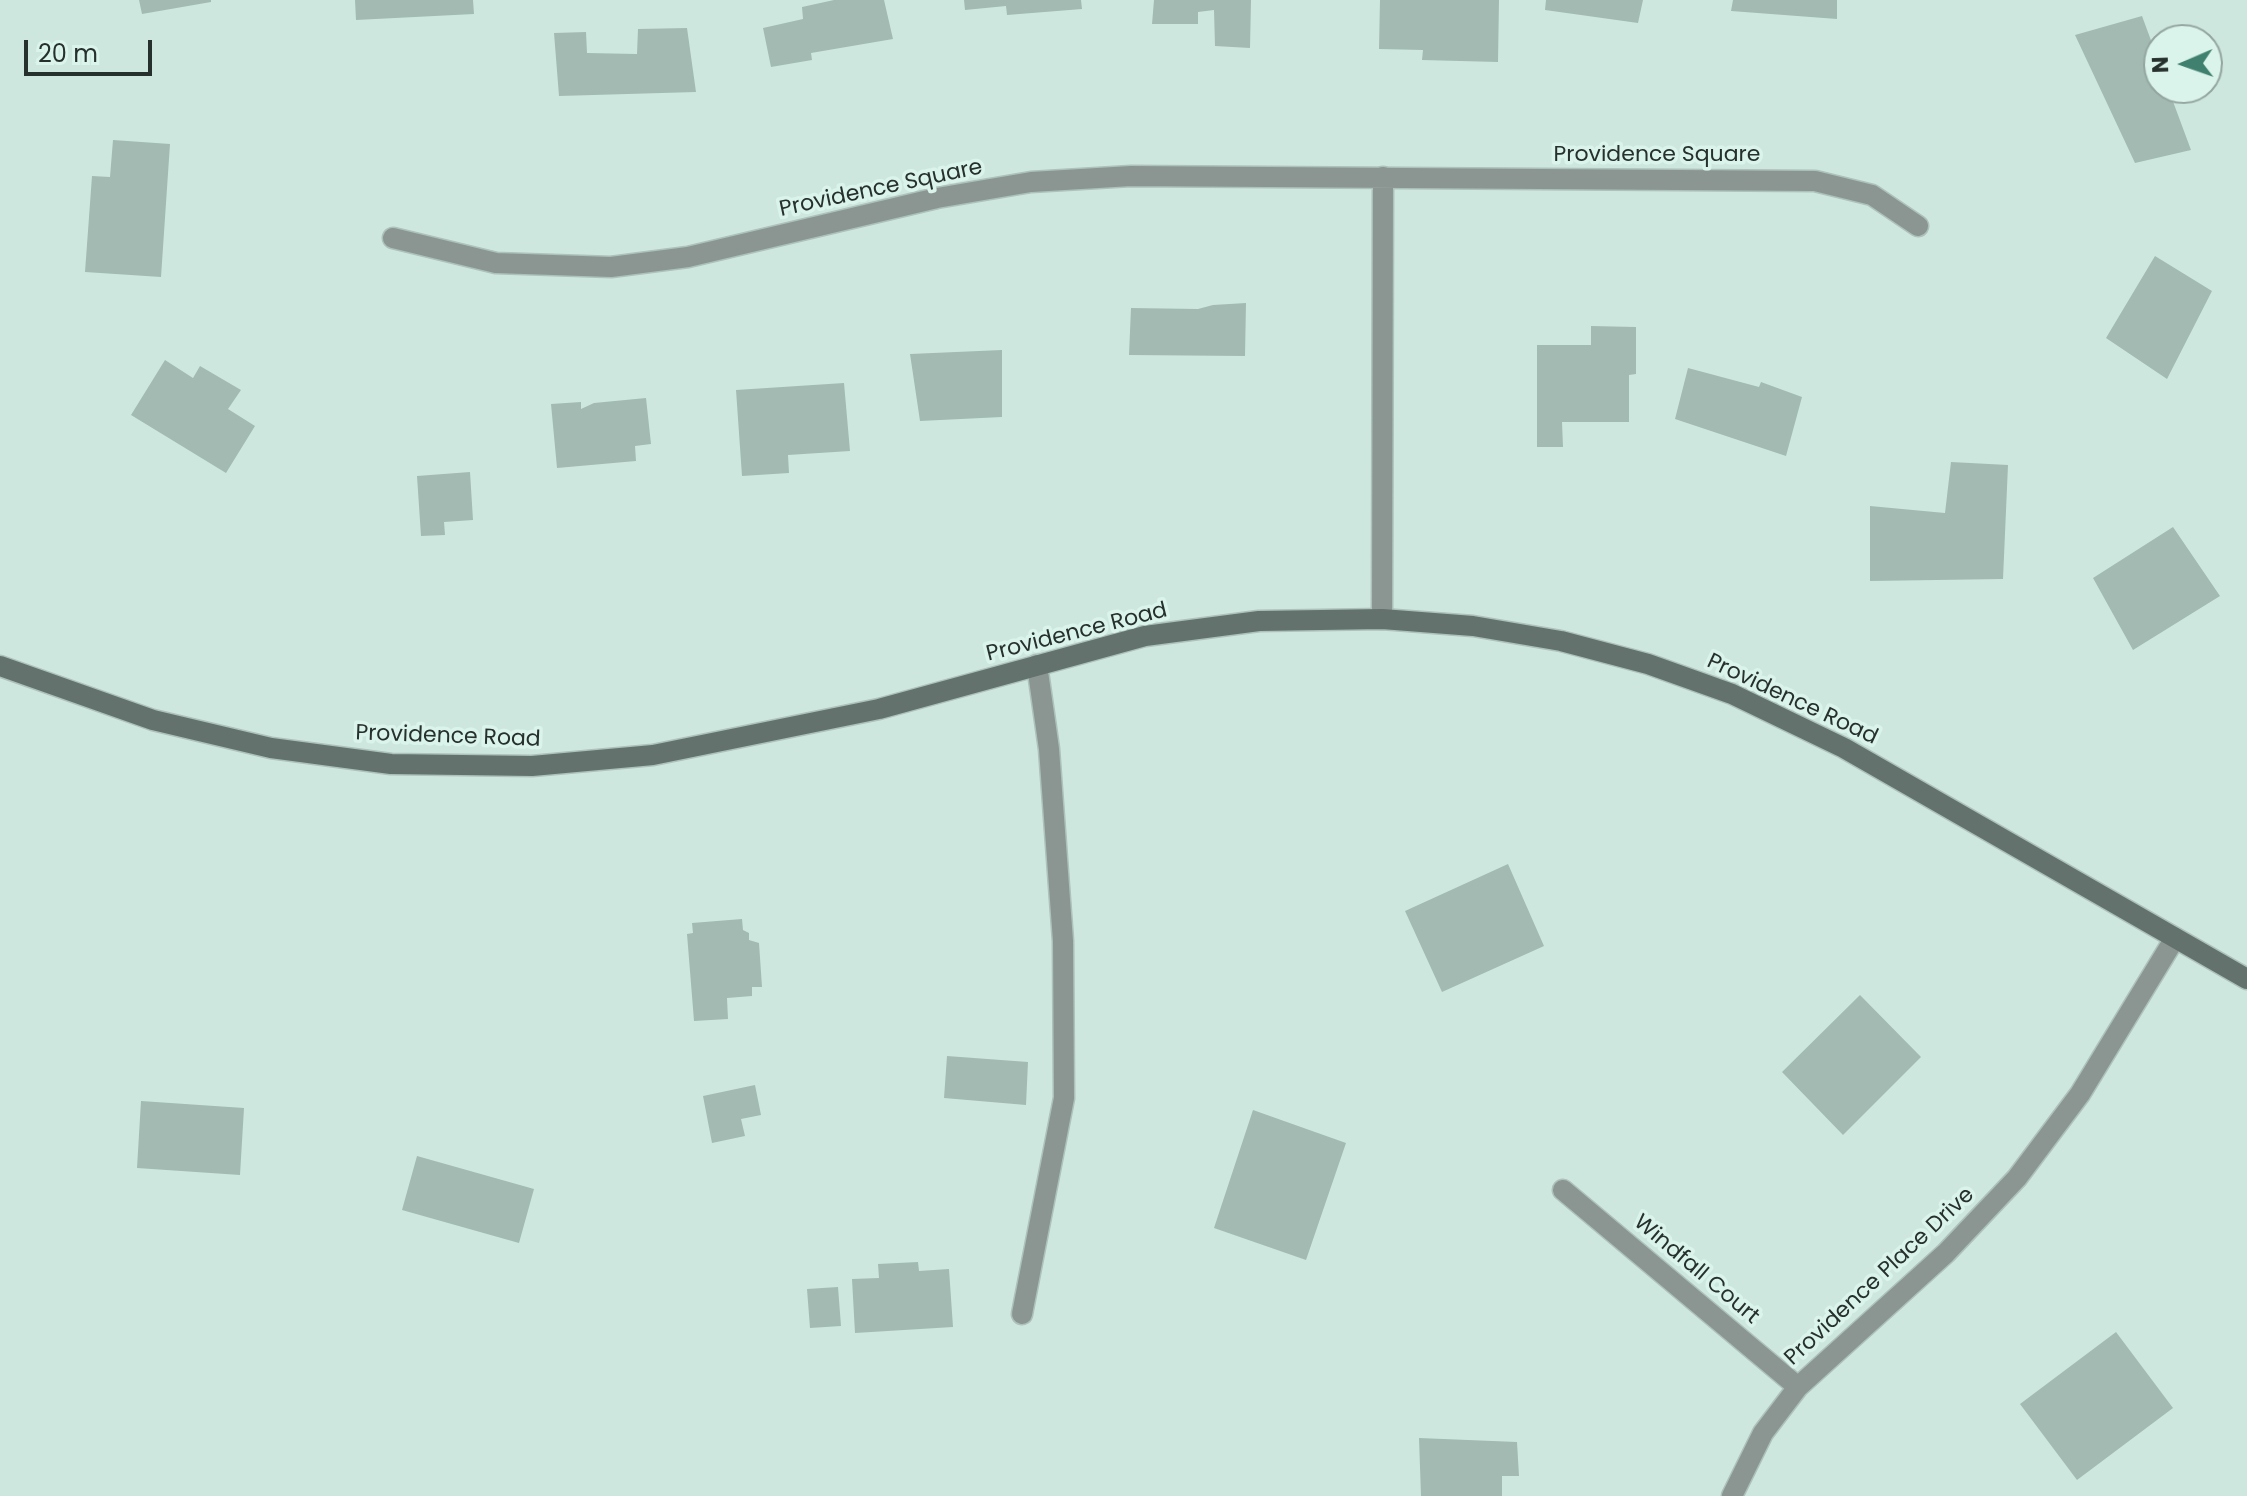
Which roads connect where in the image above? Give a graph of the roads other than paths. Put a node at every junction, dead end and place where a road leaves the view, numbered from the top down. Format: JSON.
{"nodes":[{"id":1,"x":1383,"y":177,"type":"junction"},
{"id":2,"x":1918,"y":226,"type":"dead end"},
{"id":3,"x":393,"y":238,"type":"dead end"},
{"id":4,"x":1382,"y":619,"type":"junction"},
{"id":5,"x":1037,"y":665,"type":"junction"},
{"id":6,"x":0,"y":666,"type":"edge"},
{"id":7,"x":2175,"y":938,"type":"junction"},
{"id":8,"x":2247,"y":979,"type":"edge"},
{"id":9,"x":1563,"y":1190,"type":"dead end"},
{"id":10,"x":1022,"y":1314,"type":"dead end"},
{"id":11,"x":1798,"y":1387,"type":"junction"},
{"id":12,"x":1732,"y":1496,"type":"edge"}],
"edges":[{"from":1,"to":2,"type":"street","name":"Providence Square"},
{"from":1,"to":3,"type":"street","name":"Providence Square"},
{"from":1,"to":4,"type":"street"},
{"from":4,"to":5,"type":"street","name":"Providence Road"},
{"from":4,"to":7,"type":"street","name":"Providence Road"},
{"from":5,"to":6,"type":"street","name":"Providence Road"},
{"from":5,"to":10,"type":"street"},
{"from":7,"to":8,"type":"street","name":"Providence Road"},
{"from":7,"to":11,"type":"street","name":"Providence Place Drive"},
{"from":9,"to":11,"type":"street","name":"Windfall Court"},
{"from":11,"to":12,"type":"street","name":"Providence Place Drive"}]}
